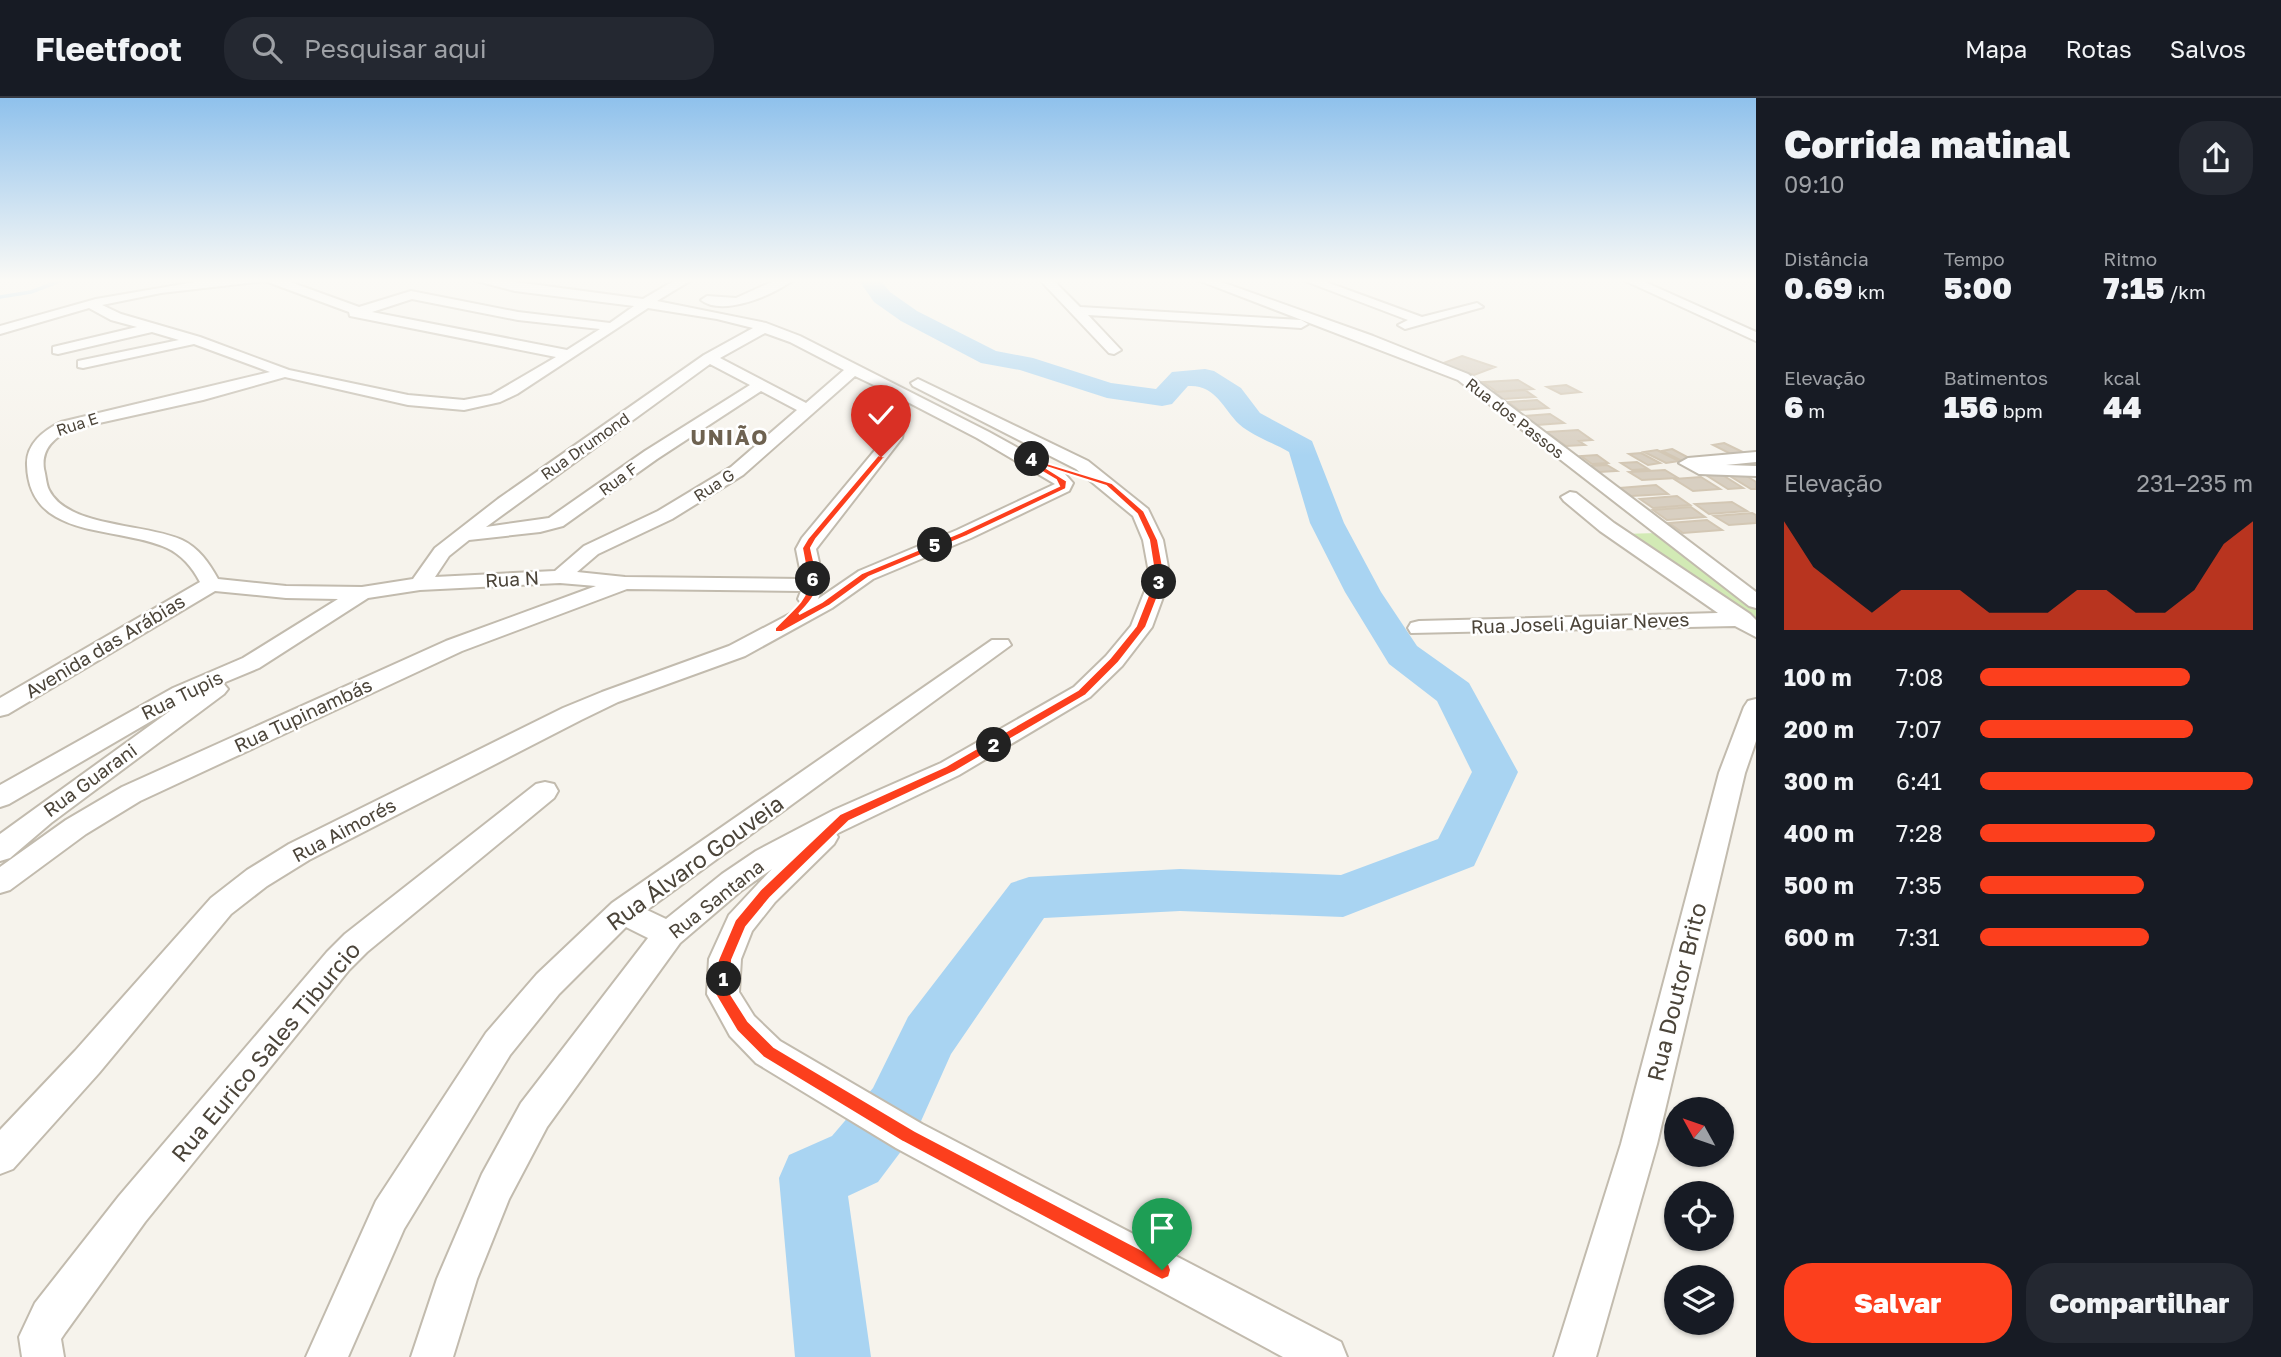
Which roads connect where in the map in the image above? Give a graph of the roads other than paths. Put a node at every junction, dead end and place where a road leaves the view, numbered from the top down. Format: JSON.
{"nodes":[{"id":1,"x":110,"y":338,"type":"edge"},
{"id":2,"x":184,"y":338,"type":"edge"},
{"id":3,"x":475,"y":338,"type":"edge"},
{"id":4,"x":596,"y":338,"type":"edge"},
{"id":5,"x":746,"y":338,"type":"edge"},
{"id":6,"x":788,"y":338,"type":"edge"},
{"id":7,"x":821,"y":338,"type":"edge"},
{"id":8,"x":1102,"y":338,"type":"edge"},
{"id":9,"x":1365,"y":338,"type":"edge"},
{"id":10,"x":1371,"y":338,"type":"edge"},
{"id":11,"x":1368,"y":339,"type":"junction"},
{"id":12,"x":195,"y":341,"type":"junction"},
{"id":13,"x":58,"y":350,"type":"dead end"},
{"id":14,"x":1114,"y":350,"type":"dead end"},
{"id":15,"x":569,"y":355,"type":"junction"},
{"id":16,"x":709,"y":358,"type":"junction"},
{"id":17,"x":83,"y":364,"type":"dead end"},
{"id":18,"x":853,"y":370,"type":"junction"},
{"id":19,"x":285,"y":373,"type":"junction"},
{"id":20,"x":892,"y":377,"type":"junction"},
{"id":21,"x":760,"y":386,"type":"junction"},
{"id":22,"x":808,"y":410,"type":"junction"},
{"id":23,"x":1020,"y":455,"type":"junction"},
{"id":24,"x":1756,"y":457,"type":"edge"},
{"id":25,"x":1756,"y":471,"type":"edge"},
{"id":26,"x":1109,"y":485,"type":"junction"},
{"id":27,"x":1570,"y":497,"type":"dead end"},
{"id":28,"x":1659,"y":526,"type":"junction"},
{"id":29,"x":1606,"y":527,"type":"junction"},
{"id":30,"x":462,"y":535,"type":"junction"},
{"id":31,"x":560,"y":577,"type":"junction"},
{"id":32,"x":625,"y":583,"type":"junction"},
{"id":33,"x":211,"y":584,"type":"junction"},
{"id":34,"x":419,"y":584,"type":"junction"},
{"id":35,"x":814,"y":585,"type":"junction"},
{"id":36,"x":362,"y":593,"type":"junction"},
{"id":37,"x":1751,"y":617,"type":"edge"},
{"id":38,"x":1419,"y":628,"type":"dead end"},
{"id":39,"x":778,"y":630,"type":"junction"},
{"id":40,"x":1000,"y":645,"type":"dead end"},
{"id":41,"x":251,"y":663,"type":"junction"},
{"id":42,"x":0,"y":708,"type":"edge"},
{"id":43,"x":1756,"y":708,"type":"edge"},
{"id":44,"x":545,"y":791,"type":"dead end"},
{"id":45,"x":0,"y":797,"type":"edge"},
{"id":46,"x":844,"y":817,"type":"junction"},
{"id":47,"x":0,"y":850,"type":"edge"},
{"id":48,"x":0,"y":882,"type":"edge"},
{"id":49,"x":622,"y":912,"type":"junction"},
{"id":50,"x":669,"y":934,"type":"junction"},
{"id":51,"x":0,"y":1156,"type":"edge"},
{"id":52,"x":321,"y":1356,"type":"edge"},
{"id":53,"x":43,"y":1357,"type":"edge"},
{"id":54,"x":432,"y":1357,"type":"edge"},
{"id":55,"x":1326,"y":1357,"type":"edge"},
{"id":56,"x":1575,"y":1357,"type":"edge"}],
"edges":[{"from":1,"to":13,"type":"street"},
{"from":2,"to":12,"type":"street"},
{"from":3,"to":15,"type":"street"},
{"from":4,"to":15,"type":"street"},
{"from":5,"to":16,"type":"street","name":"Rua Drumond"},
{"from":6,"to":18,"type":"street"},
{"from":7,"to":20,"type":"street"},
{"from":8,"to":14,"type":"street"},
{"from":9,"to":11,"type":"street","name":"Rua dos Passos"},
{"from":10,"to":11,"type":"street"},
{"from":11,"to":28,"type":"street","name":"Rua dos Passos"},
{"from":12,"to":17,"type":"street"},
{"from":12,"to":19,"type":"street"},
{"from":15,"to":19,"type":"street"},
{"from":16,"to":21,"type":"street"},
{"from":16,"to":30,"type":"street","name":"Rua Drumond"},
{"from":18,"to":20,"type":"street"},
{"from":18,"to":22,"type":"street","name":"Rua G"},
{"from":19,"to":33,"type":"street","name":"Rua E"},
{"from":20,"to":23,"type":"street"},
{"from":20,"to":26,"type":"street","name":"Rua Santana"},
{"from":20,"to":35,"type":"street"},
{"from":21,"to":22,"type":"street"},
{"from":21,"to":30,"type":"street","name":"Rua F"},
{"from":22,"to":31,"type":"street","name":"Rua G"},
{"from":23,"to":26,"type":"street"},
{"from":23,"to":39,"type":"street","name":"Rua Aimorés"},
{"from":24,"to":25,"type":"street"},
{"from":26,"to":46,"type":"street","name":"Rua Santana"},
{"from":27,"to":29,"type":"street"},
{"from":28,"to":29,"type":"street"},
{"from":28,"to":37,"type":"street","name":"Rua dos Passos"},
{"from":29,"to":37,"type":"street"},
{"from":30,"to":34,"type":"street","name":"Rua Drumond"},
{"from":31,"to":32,"type":"street","name":"Rua N"},
{"from":31,"to":34,"type":"street","name":"Rua N"},
{"from":32,"to":35,"type":"street","name":"Rua N"},
{"from":32,"to":48,"type":"street","name":"Rua Tupinambás"},
{"from":33,"to":36,"type":"street","name":"Rua N"},
{"from":33,"to":42,"type":"street","name":"Avenida das Arábias"},
{"from":34,"to":36,"type":"street","name":"Rua N"},
{"from":35,"to":39,"type":"street"},
{"from":36,"to":41,"type":"street","name":"Rua Tupis"},
{"from":37,"to":38,"type":"street","name":"Rua Joseli Aguiar Neves"},
{"from":39,"to":51,"type":"street","name":"Rua Aimorés"},
{"from":40,"to":49,"type":"street","name":"Rua Álvaro Gouveia"},
{"from":41,"to":45,"type":"street","name":"Rua Tupis"},
{"from":41,"to":47,"type":"street","name":"Rua Guarani"},
{"from":43,"to":56,"type":"street","name":"Rua Doutor Brito"},
{"from":44,"to":53,"type":"street","name":"Rua Eurico Sales Tiburcio"},
{"from":46,"to":50,"type":"street","name":"Rua Santana"},
{"from":46,"to":55,"type":"street"},
{"from":49,"to":50,"type":"street"},
{"from":49,"to":52,"type":"street","name":"Rua Álvaro Gouveia"},
{"from":50,"to":54,"type":"street","name":"Rua Santana"}]}
